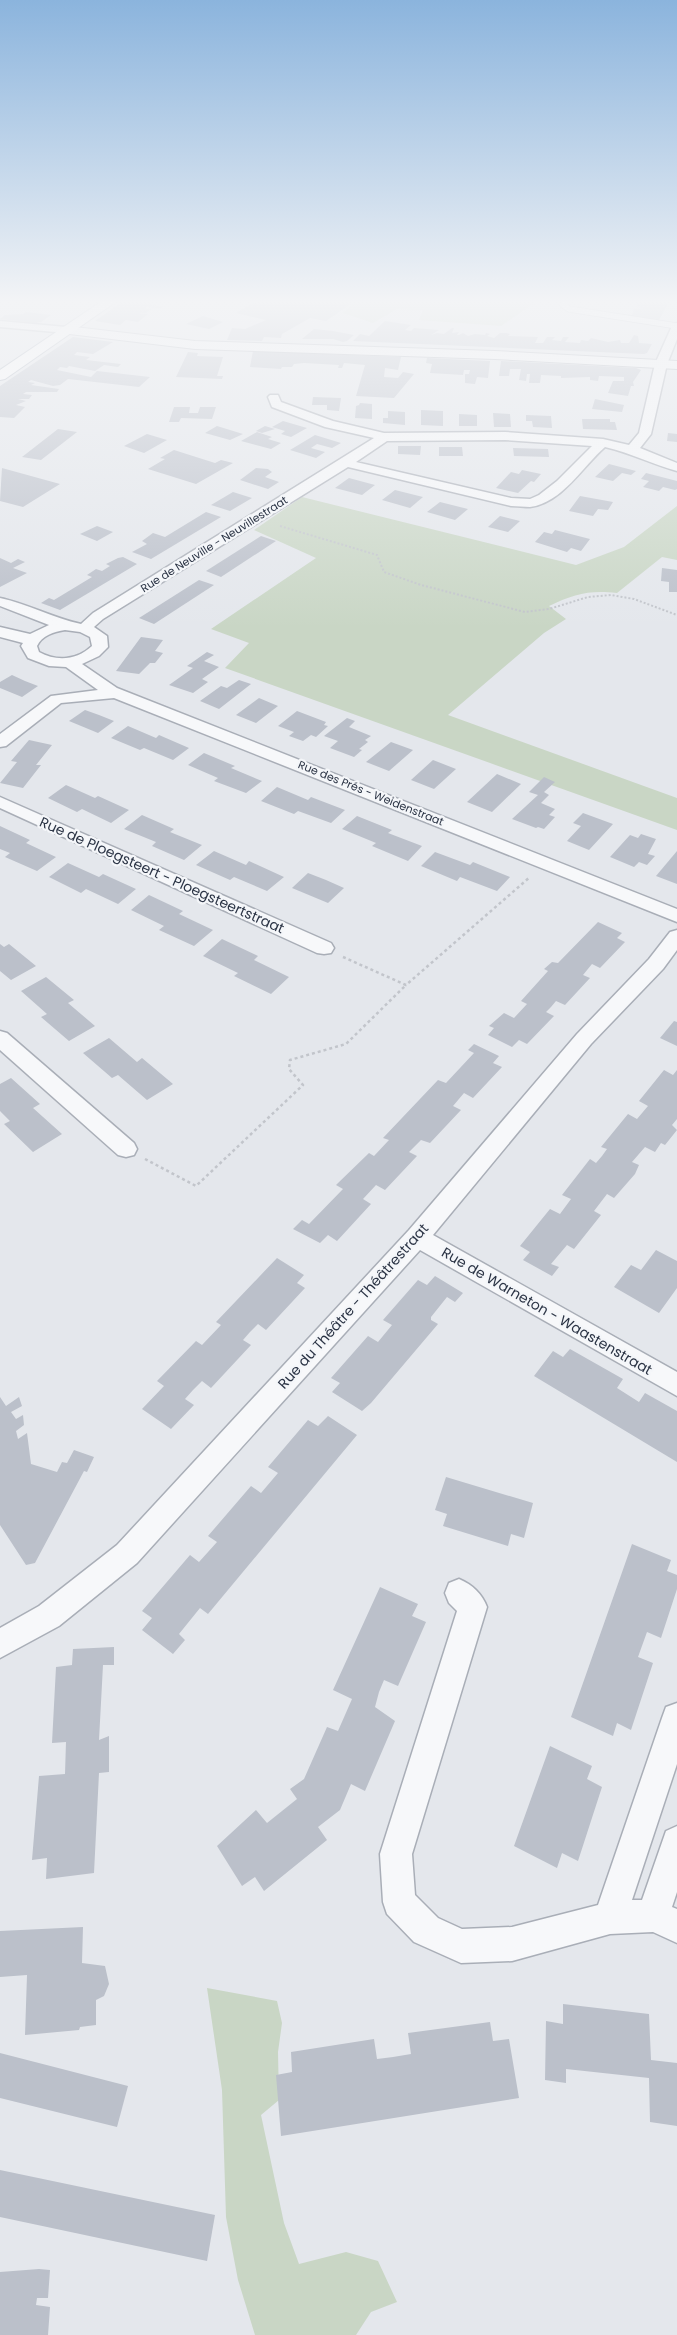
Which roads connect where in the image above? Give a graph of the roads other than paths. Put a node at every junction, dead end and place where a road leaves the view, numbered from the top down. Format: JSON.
{"nodes":[{"id":1,"x":292,"y":410,"type":"edge"},
{"id":2,"x":650,"y":410,"type":"edge"},
{"id":3,"x":384,"y":437,"type":"junction"},
{"id":4,"x":603,"y":443,"type":"junction"},
{"id":5,"x":632,"y":449,"type":"junction"},
{"id":6,"x":346,"y":463,"type":"junction"},
{"id":7,"x":677,"y":466,"type":"edge"},
{"id":8,"x":0,"y":602,"type":"edge"},
{"id":9,"x":37,"y":615,"type":"junction"},
{"id":10,"x":7,"y":616,"type":"edge"},
{"id":11,"x":65,"y":626,"type":"junction"},
{"id":12,"x":85,"y":628,"type":"junction"},
{"id":13,"x":0,"y":632,"type":"edge"},
{"id":14,"x":32,"y":640,"type":"junction"},
{"id":15,"x":85,"y":675,"type":"junction"},
{"id":16,"x":59,"y":677,"type":"junction"},
{"id":17,"x":116,"y":693,"type":"junction"},
{"id":18,"x":0,"y":742,"type":"edge"},
{"id":19,"x":0,"y":802,"type":"edge"},
{"id":20,"x":677,"y":916,"type":"edge"},
{"id":21,"x":677,"y":936,"type":"edge"},
{"id":22,"x":324,"y":948,"type":"road end"},
{"id":23,"x":0,"y":1038,"type":"edge"},
{"id":24,"x":126,"y":1149,"type":"road end"},
{"id":25,"x":417,"y":1237,"type":"junction"},
{"id":26,"x":677,"y":1385,"type":"edge"},
{"id":27,"x":459,"y":1592,"type":"dead end"},
{"id":28,"x":0,"y":1644,"type":"edge"},
{"id":29,"x":677,"y":1718,"type":"edge"},
{"id":30,"x":677,"y":1842,"type":"edge"},
{"id":31,"x":610,"y":1918,"type":"junction"},
{"id":32,"x":665,"y":1921,"type":"edge"}],
"edges":[{"from":1,"to":3,"type":"street"},
{"from":2,"to":5,"type":"street"},
{"from":3,"to":4,"type":"street"},
{"from":3,"to":6,"type":"street","name":"Rue de Neuville - Neuvillestraat"},
{"from":4,"to":5,"type":"street"},
{"from":4,"to":6,"type":"street"},
{"from":5,"to":7,"type":"street"},
{"from":6,"to":12,"type":"street","name":"Rue de Neuville - Neuvillestraat"},
{"from":8,"to":9,"type":"street","name":"Rue des Prés - Weidenstraat"},
{"from":8,"to":10,"type":"street","name":"Rue des Prés - Weidenstraat"},
{"from":9,"to":10,"type":"street"},
{"from":9,"to":11,"type":"street","name":"Rue des Prés - Weidenstraat"},
{"from":10,"to":14,"type":"street","name":"Rue des Prés - Weidenstraat"},
{"from":11,"to":12,"type":"street","name":"Rue des Prés - Weidenstraat"},
{"from":11,"to":14,"type":"street","name":"Rue des Prés - Weidenstraat"},
{"from":12,"to":16,"type":"street"},
{"from":13,"to":14,"type":"street"},
{"from":14,"to":16,"type":"street","name":"Rue des Prés - Weidenstraat"},
{"from":15,"to":16,"type":"street","name":"Rue des Prés - Weidenstraat"},
{"from":15,"to":16,"type":"street"},
{"from":15,"to":17,"type":"street","name":"Rue des Prés - Weidenstraat"},
{"from":16,"to":17,"type":"street"},
{"from":16,"to":18,"type":"street"},
{"from":17,"to":20,"type":"street","name":"Rue des Prés - Weidenstraat"},
{"from":19,"to":22,"type":"street","name":"Rue de Ploegsteert - Ploegsteertstraat"},
{"from":21,"to":25,"type":"street","name":"Rue du Théâtre - Théâtrestraat"},
{"from":23,"to":24,"type":"street"},
{"from":25,"to":26,"type":"street","name":"Rue de Warneton - Waastenstraat"},
{"from":25,"to":28,"type":"street","name":"Rue du Théâtre - Théâtrestraat"},
{"from":27,"to":31,"type":"street"},
{"from":29,"to":31,"type":"street"},
{"from":30,"to":32,"type":"street"},
{"from":31,"to":32,"type":"street"}]}
